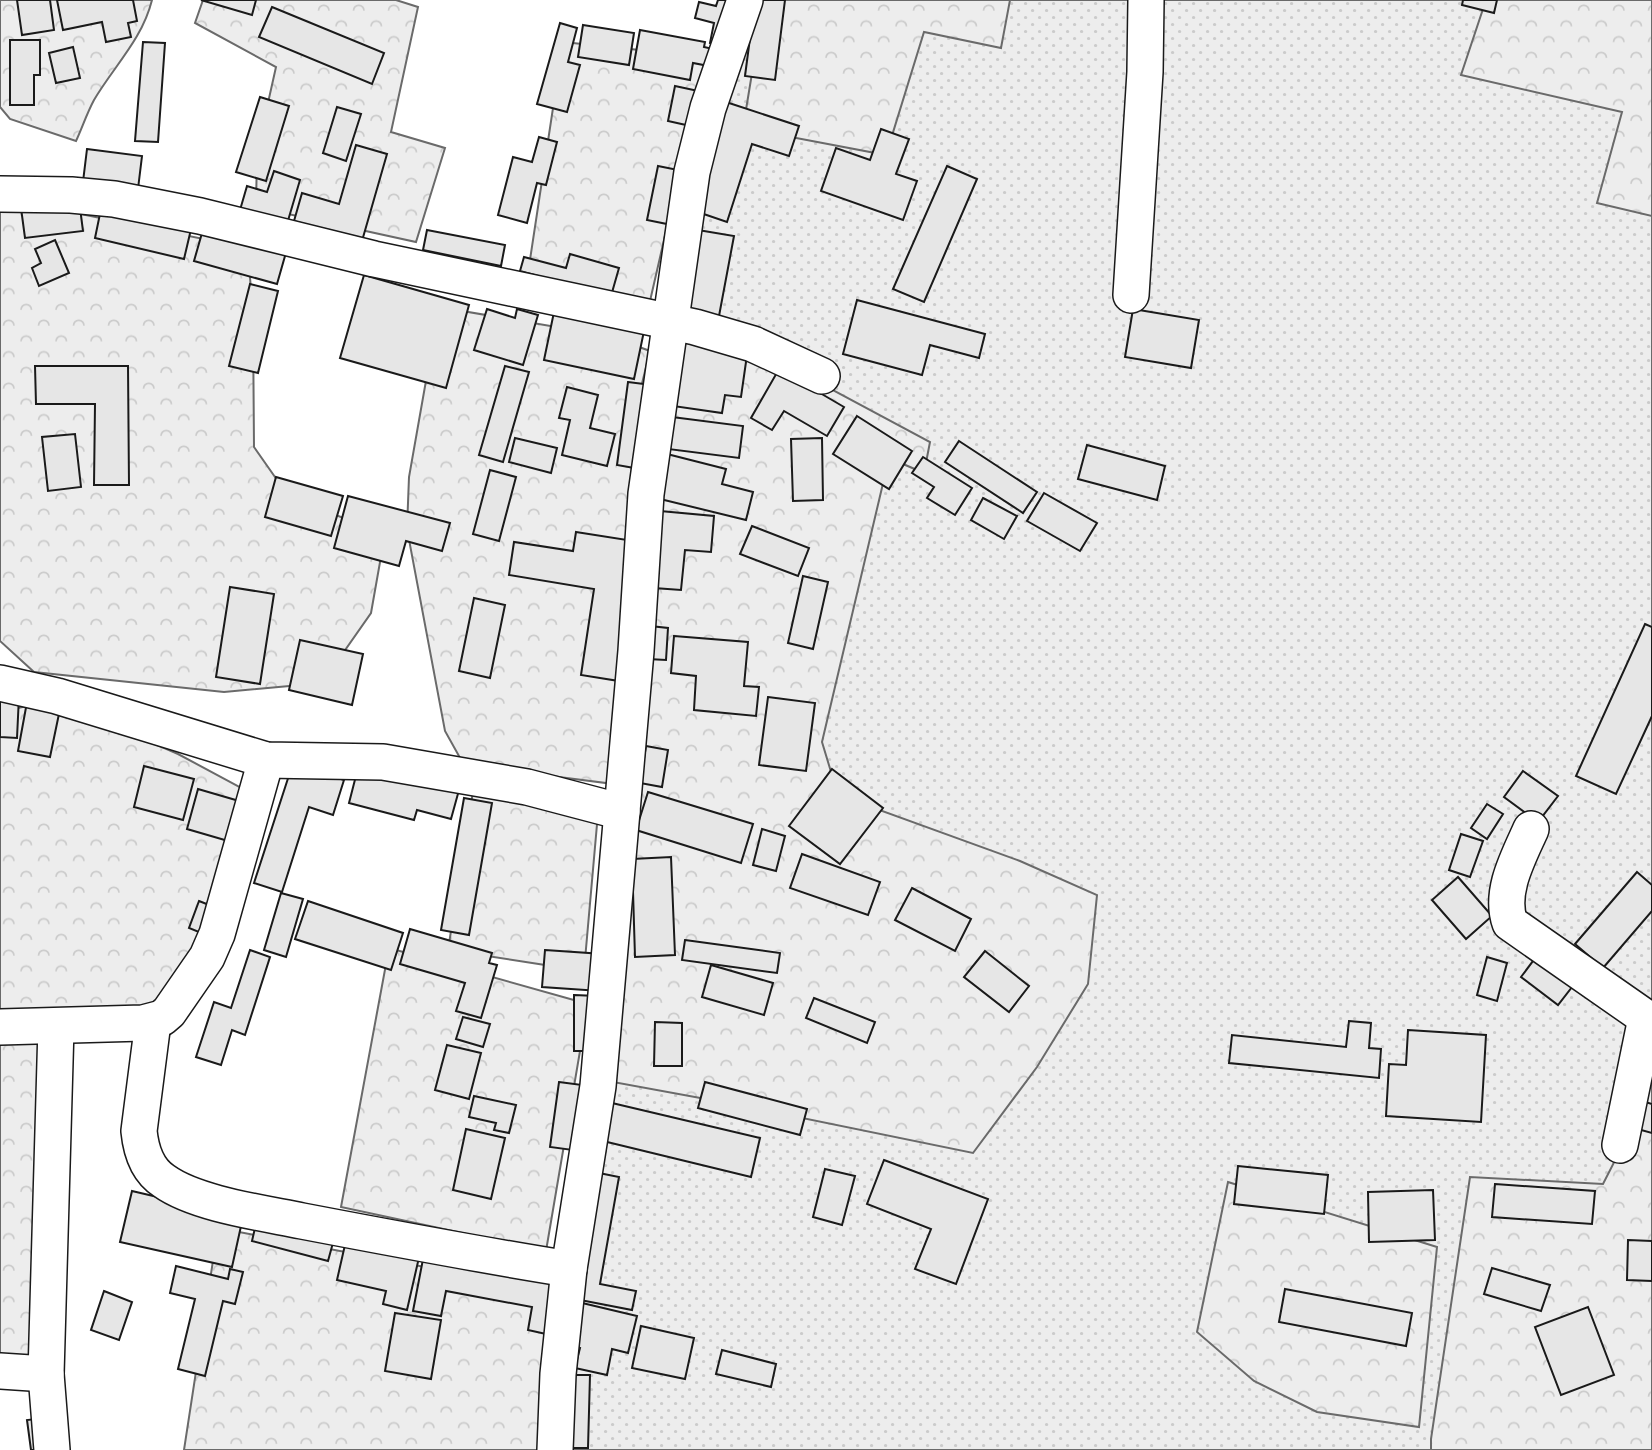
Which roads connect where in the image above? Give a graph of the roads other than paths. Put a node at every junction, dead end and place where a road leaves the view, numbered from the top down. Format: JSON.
{"nodes":[{"id":1,"x":745,"y":0,"type":"edge"},
{"id":2,"x":1146,"y":0,"type":"edge"},
{"id":3,"x":0,"y":194,"type":"edge"},
{"id":4,"x":1131,"y":295,"type":"dead end"},
{"id":5,"x":670,"y":323,"type":"junction"},
{"id":6,"x":822,"y":376,"type":"dead end"},
{"id":7,"x":0,"y":683,"type":"edge"},
{"id":8,"x":266,"y":760,"type":"junction"},
{"id":9,"x":622,"y":812,"type":"junction"},
{"id":10,"x":1531,"y":829,"type":"dead end"},
{"id":11,"x":1649,"y":1020,"type":"edge"},
{"id":12,"x":153,"y":1022,"type":"junction"},
{"id":13,"x":0,"y":1027,"type":"edge"},
{"id":14,"x":56,"y":1027,"type":"junction"},
{"id":15,"x":1620,"y":1145,"type":"dead end"},
{"id":16,"x":569,"y":1269,"type":"junction"},
{"id":17,"x":0,"y":1371,"type":"edge"},
{"id":18,"x":46,"y":1374,"type":"junction"},
{"id":19,"x":52,"y":1450,"type":"edge"},
{"id":20,"x":555,"y":1450,"type":"edge"}],
"edges":[{"from":1,"to":5,"type":"street"},
{"from":2,"to":4,"type":"street"},
{"from":3,"to":5,"type":"street"},
{"from":5,"to":6,"type":"street"},
{"from":5,"to":9,"type":"street"},
{"from":7,"to":8,"type":"street"},
{"from":8,"to":9,"type":"street"},
{"from":8,"to":12,"type":"street"},
{"from":9,"to":16,"type":"street"},
{"from":10,"to":11,"type":"street"},
{"from":11,"to":15,"type":"street"},
{"from":12,"to":14,"type":"street"},
{"from":12,"to":16,"type":"street"},
{"from":13,"to":14,"type":"street"},
{"from":14,"to":18,"type":"street"},
{"from":16,"to":20,"type":"street"},
{"from":17,"to":18,"type":"street"},
{"from":18,"to":19,"type":"street"}]}
